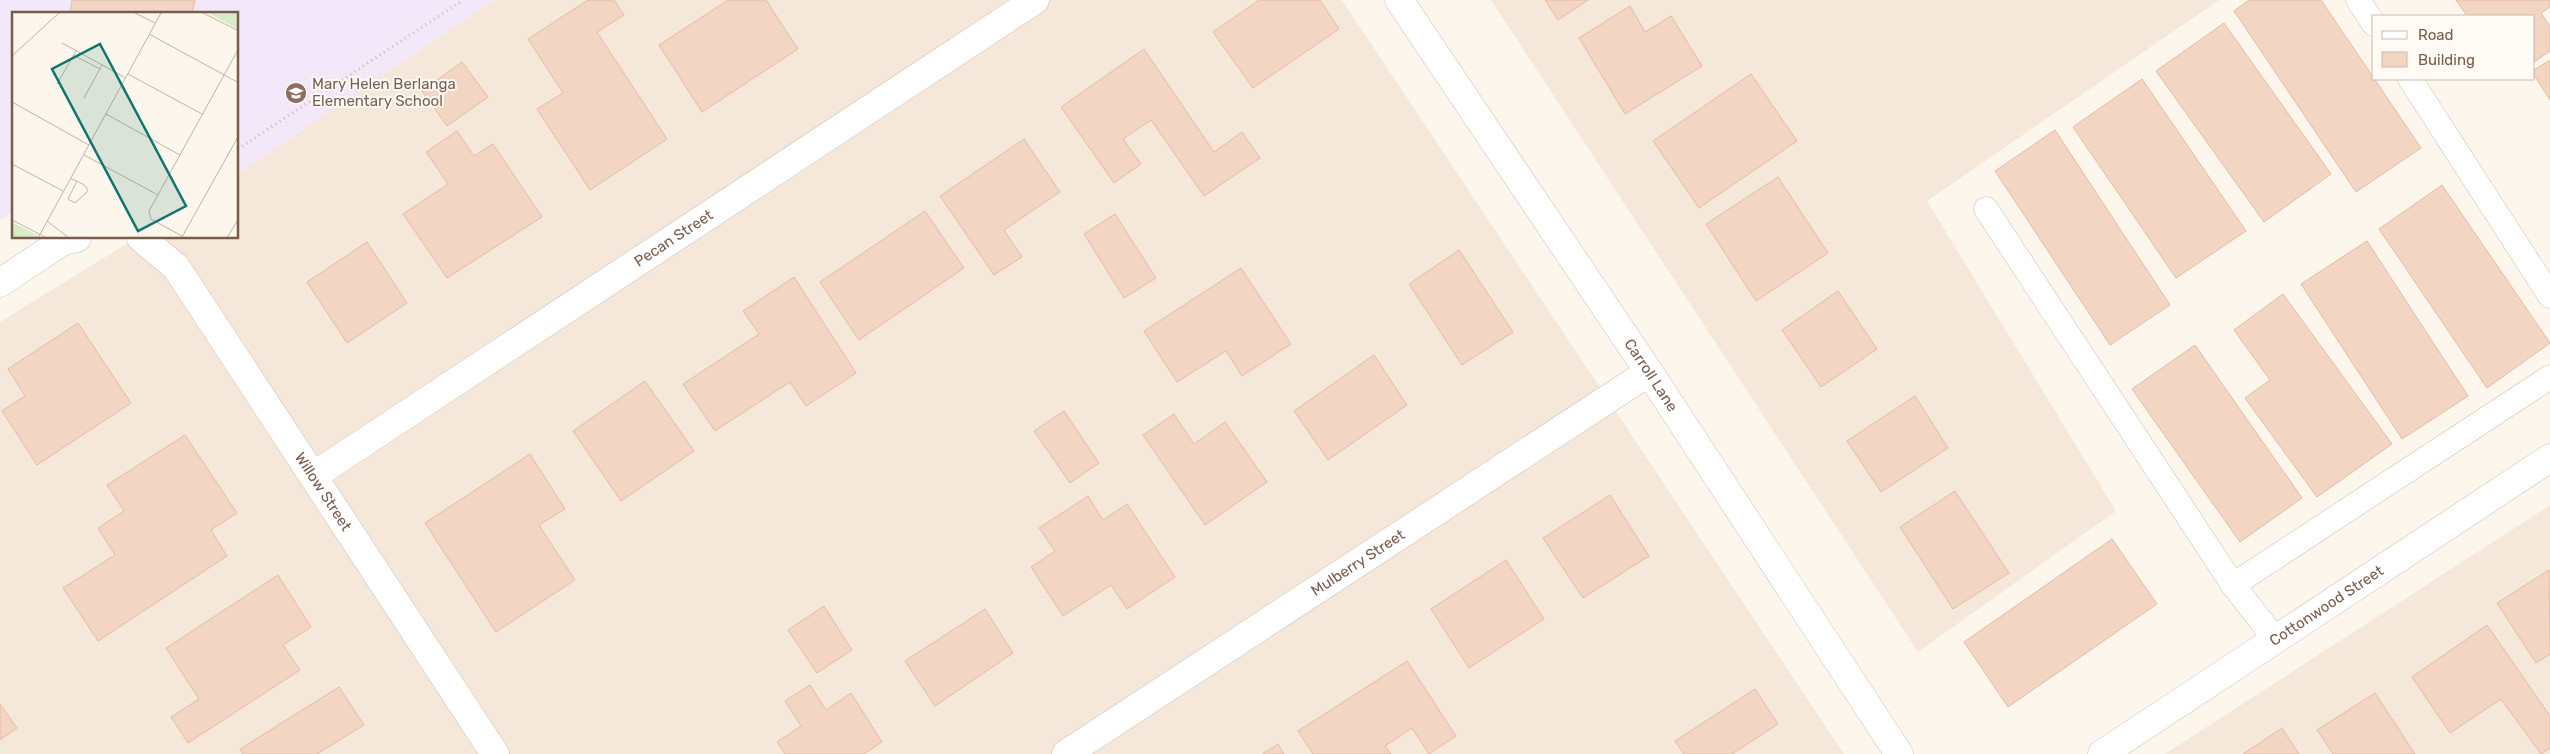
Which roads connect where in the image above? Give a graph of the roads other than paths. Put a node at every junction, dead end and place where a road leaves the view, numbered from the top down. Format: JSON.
{"nodes":[{"id":1,"x":1035,"y":0,"type":"edge"},
{"id":2,"x":1399,"y":0,"type":"edge"},
{"id":3,"x":2358,"y":0,"type":"edge"},
{"id":4,"x":2372,"y":21,"type":"edge"},
{"id":5,"x":2411,"y":80,"type":"edge"},
{"id":6,"x":1986,"y":209,"type":"dead end"},
{"id":7,"x":72,"y":239,"type":"edge"},
{"id":8,"x":142,"y":239,"type":"edge"},
{"id":9,"x":0,"y":283,"type":"edge"},
{"id":10,"x":2550,"y":296,"type":"edge"},
{"id":11,"x":1649,"y":372,"type":"junction"},
{"id":12,"x":2550,"y":377,"type":"edge"},
{"id":13,"x":2550,"y":458,"type":"edge"},
{"id":14,"x":313,"y":476,"type":"junction"},
{"id":15,"x":2233,"y":585,"type":"junction"},
{"id":16,"x":2276,"y":640,"type":"junction"},
{"id":17,"x":495,"y":754,"type":"edge"},
{"id":18,"x":1066,"y":754,"type":"edge"},
{"id":19,"x":1899,"y":754,"type":"edge"},
{"id":20,"x":2102,"y":754,"type":"edge"}],
"edges":[{"from":1,"to":14,"type":"street","name":"Pecan Street"},
{"from":2,"to":11,"type":"street","name":"Carroll Lane"},
{"from":3,"to":4,"type":"lane"},
{"from":5,"to":10,"type":"lane"},
{"from":6,"to":15,"type":"lane"},
{"from":7,"to":9,"type":"street"},
{"from":8,"to":14,"type":"street","name":"Willow Street"},
{"from":11,"to":18,"type":"street","name":"Mulberry Street"},
{"from":11,"to":19,"type":"street","name":"Carroll Lane"},
{"from":12,"to":15,"type":"lane"},
{"from":13,"to":16,"type":"street","name":"Cottonwood Street"},
{"from":14,"to":17,"type":"street","name":"Willow Street"},
{"from":15,"to":16,"type":"lane"},
{"from":16,"to":20,"type":"street","name":"Cottonwood Street"}]}
